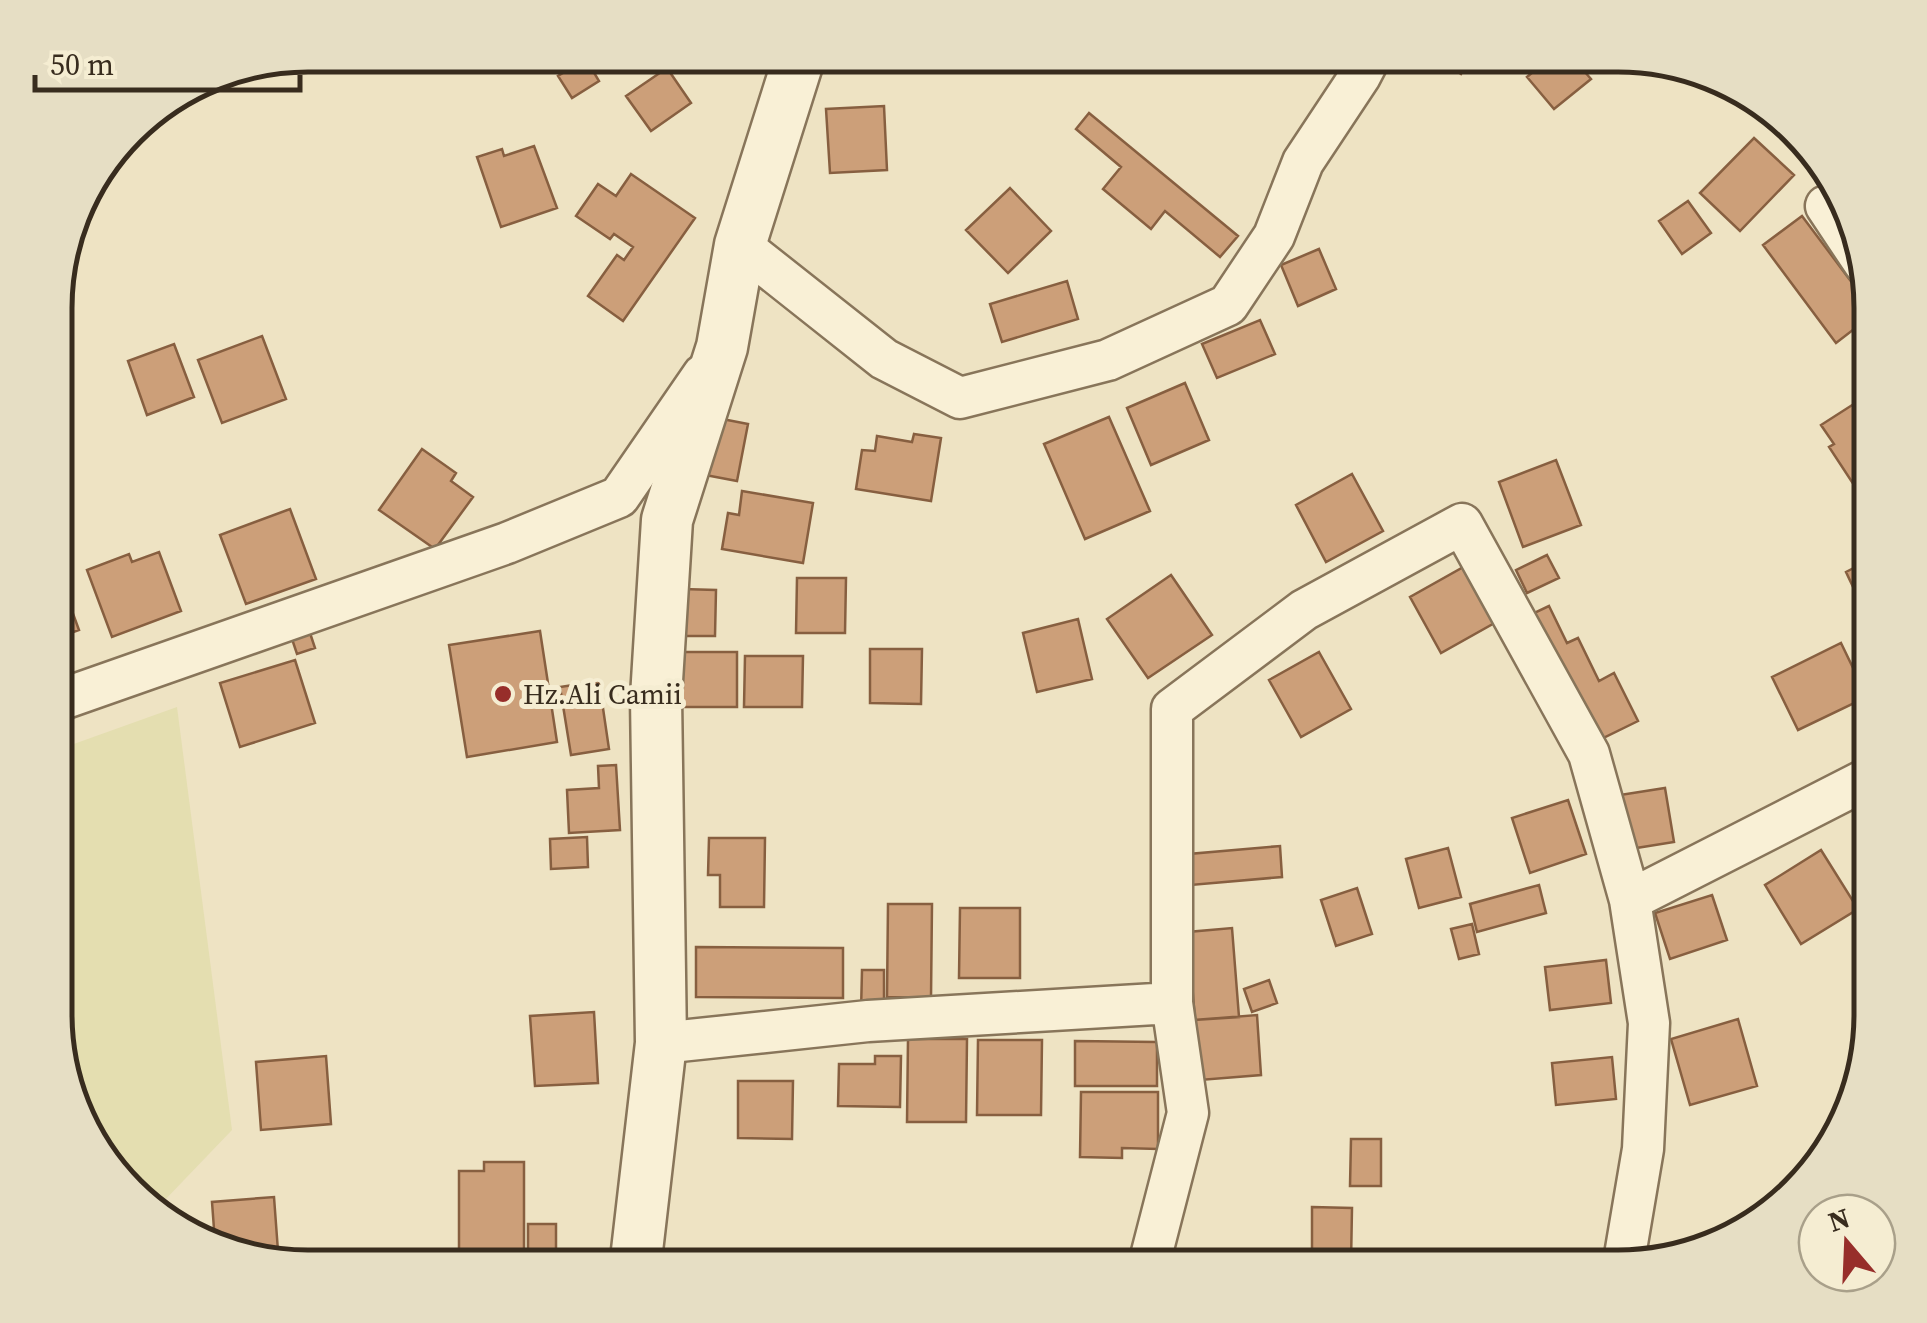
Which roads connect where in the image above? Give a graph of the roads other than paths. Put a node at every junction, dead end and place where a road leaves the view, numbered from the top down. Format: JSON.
{"nodes":[{"id":1,"x":795,"y":72,"type":"edge"},
{"id":2,"x":1362,"y":73,"type":"edge"},
{"id":3,"x":1826,"y":206,"type":"dead end"},
{"id":4,"x":1840,"y":226,"type":"edge"},
{"id":5,"x":740,"y":245,"type":"junction"},
{"id":6,"x":722,"y":347,"type":"junction"},
{"id":7,"x":73,"y":696,"type":"edge"},
{"id":8,"x":1854,"y":785,"type":"edge"},
{"id":9,"x":1630,"y":900,"type":"junction"},
{"id":10,"x":1172,"y":1003,"type":"junction"},
{"id":11,"x":662,"y":1043,"type":"junction"},
{"id":12,"x":637,"y":1250,"type":"edge"},
{"id":13,"x":1153,"y":1250,"type":"edge"},
{"id":14,"x":1626,"y":1250,"type":"edge"}],
"edges":[{"from":1,"to":5,"type":"street"},
{"from":2,"to":5,"type":"street"},
{"from":3,"to":4,"type":"street"},
{"from":5,"to":6,"type":"street"},
{"from":6,"to":7,"type":"street"},
{"from":6,"to":11,"type":"street"},
{"from":8,"to":9,"type":"street"},
{"from":9,"to":10,"type":"street"},
{"from":9,"to":14,"type":"street"},
{"from":10,"to":11,"type":"street"},
{"from":10,"to":13,"type":"street"},
{"from":11,"to":12,"type":"street"}]}
